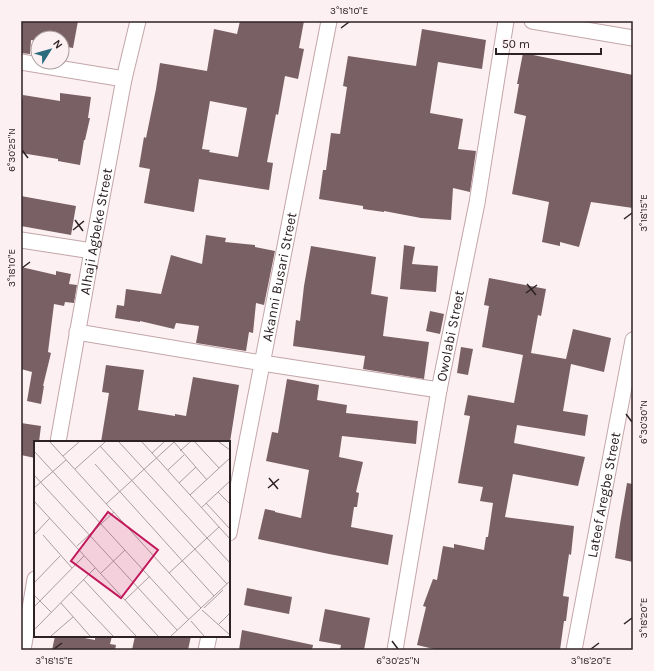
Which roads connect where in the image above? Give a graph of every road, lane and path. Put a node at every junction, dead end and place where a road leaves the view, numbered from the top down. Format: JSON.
{"nodes":[{"id":1,"x":138,"y":21,"type":"edge"},
{"id":2,"x":330,"y":21,"type":"edge"},
{"id":3,"x":506,"y":21,"type":"edge"},
{"id":4,"x":532,"y":21,"type":"edge"},
{"id":5,"x":633,"y":38,"type":"edge"},
{"id":6,"x":21,"y":62,"type":"edge"},
{"id":7,"x":124,"y":79,"type":"junction"},
{"id":8,"x":21,"y":240,"type":"edge"},
{"id":9,"x":92,"y":252,"type":"junction"},
{"id":10,"x":77,"y":332,"type":"junction"},
{"id":11,"x":633,"y":340,"type":"edge"},
{"id":12,"x":262,"y":363,"type":"junction"},
{"id":13,"x":439,"y":390,"type":"junction"},
{"id":14,"x":58,"y":441,"type":"edge"},
{"id":15,"x":230,"y":528,"type":"edge"},
{"id":16,"x":34,"y":585,"type":"edge"},
{"id":17,"x":209,"y":637,"type":"edge"},
{"id":18,"x":23,"y":650,"type":"edge"},
{"id":19,"x":206,"y":650,"type":"edge"},
{"id":20,"x":395,"y":650,"type":"edge"},
{"id":21,"x":574,"y":650,"type":"edge"}],
"edges":[{"from":1,"to":7,"type":"street","name":"Alhaji Agbeke Street"},
{"from":2,"to":12,"type":"street","name":"Akanni Busari Street"},
{"from":3,"to":13,"type":"street","name":"Owolabi Street"},
{"from":4,"to":5,"type":"street"},
{"from":6,"to":7,"type":"street"},
{"from":7,"to":9,"type":"street","name":"Alhaji Agbeke Street"},
{"from":8,"to":9,"type":"street"},
{"from":9,"to":10,"type":"street","name":"Alhaji Agbeke Street"},
{"from":10,"to":12,"type":"street"},
{"from":10,"to":14,"type":"street","name":"Alhaji Agbeke Street"},
{"from":11,"to":21,"type":"street","name":"Lateef Aregbe Street"},
{"from":12,"to":13,"type":"street"},
{"from":12,"to":15,"type":"street","name":"Akanni Busari Street"},
{"from":13,"to":20,"type":"street","name":"Owolabi Street"},
{"from":16,"to":18,"type":"street"},
{"from":17,"to":19,"type":"street"}]}
